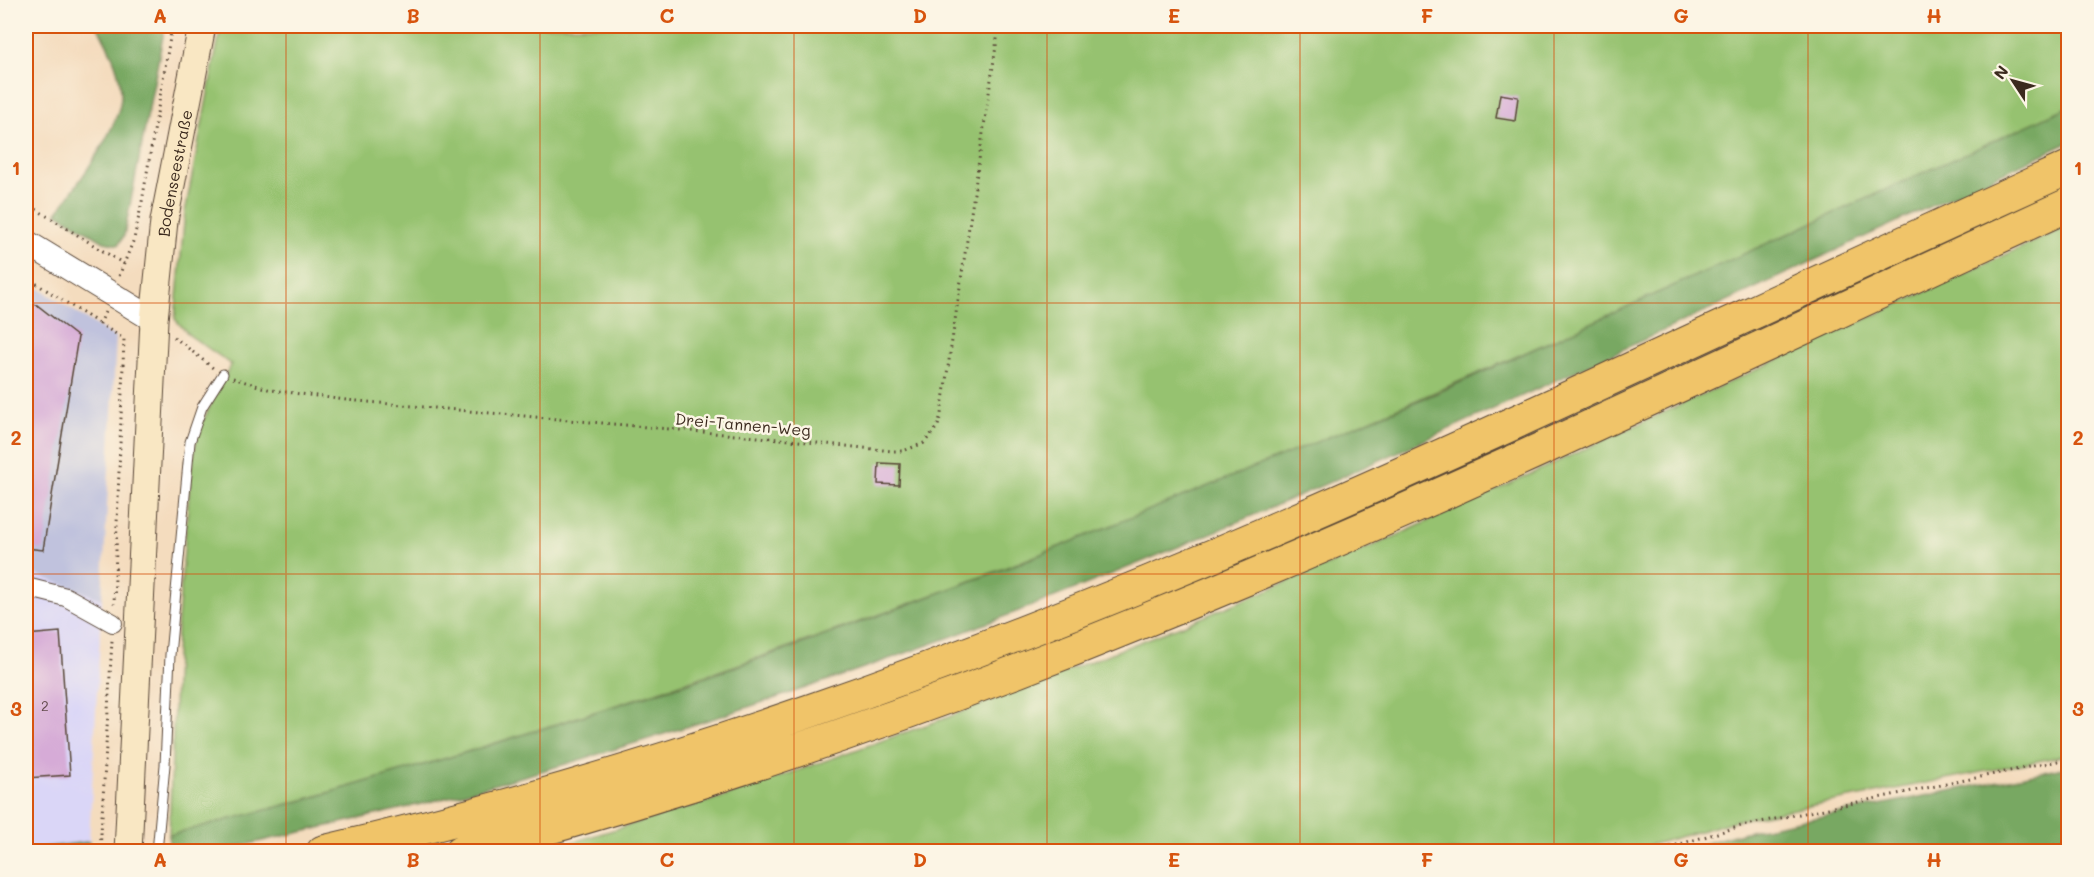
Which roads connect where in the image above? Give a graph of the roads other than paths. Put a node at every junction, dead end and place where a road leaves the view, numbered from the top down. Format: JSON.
{"nodes":[{"id":1,"x":202,"y":26,"type":"edge"},
{"id":2,"x":2068,"y":168,"type":"edge"},
{"id":3,"x":2068,"y":205,"type":"edge"},
{"id":4,"x":26,"y":242,"type":"edge"},
{"id":5,"x":154,"y":320,"type":"junction"},
{"id":6,"x":223,"y":374,"type":"road end"},
{"id":7,"x":26,"y":587,"type":"edge"},
{"id":8,"x":113,"y":622,"type":"road end"},
{"id":9,"x":128,"y":852,"type":"edge"},
{"id":10,"x":157,"y":852,"type":"edge"},
{"id":11,"x":323,"y":852,"type":"edge"},
{"id":12,"x":461,"y":852,"type":"edge"}],
"edges":[{"from":1,"to":5,"type":"main road","name":"Bodenseestraße"},
{"from":2,"to":11,"type":"highway"},
{"from":3,"to":12,"type":"highway"},
{"from":4,"to":5,"type":"street"},
{"from":5,"to":9,"type":"main road","name":"Bodenseestraße"},
{"from":6,"to":10,"type":"lane"},
{"from":7,"to":8,"type":"street"}]}
